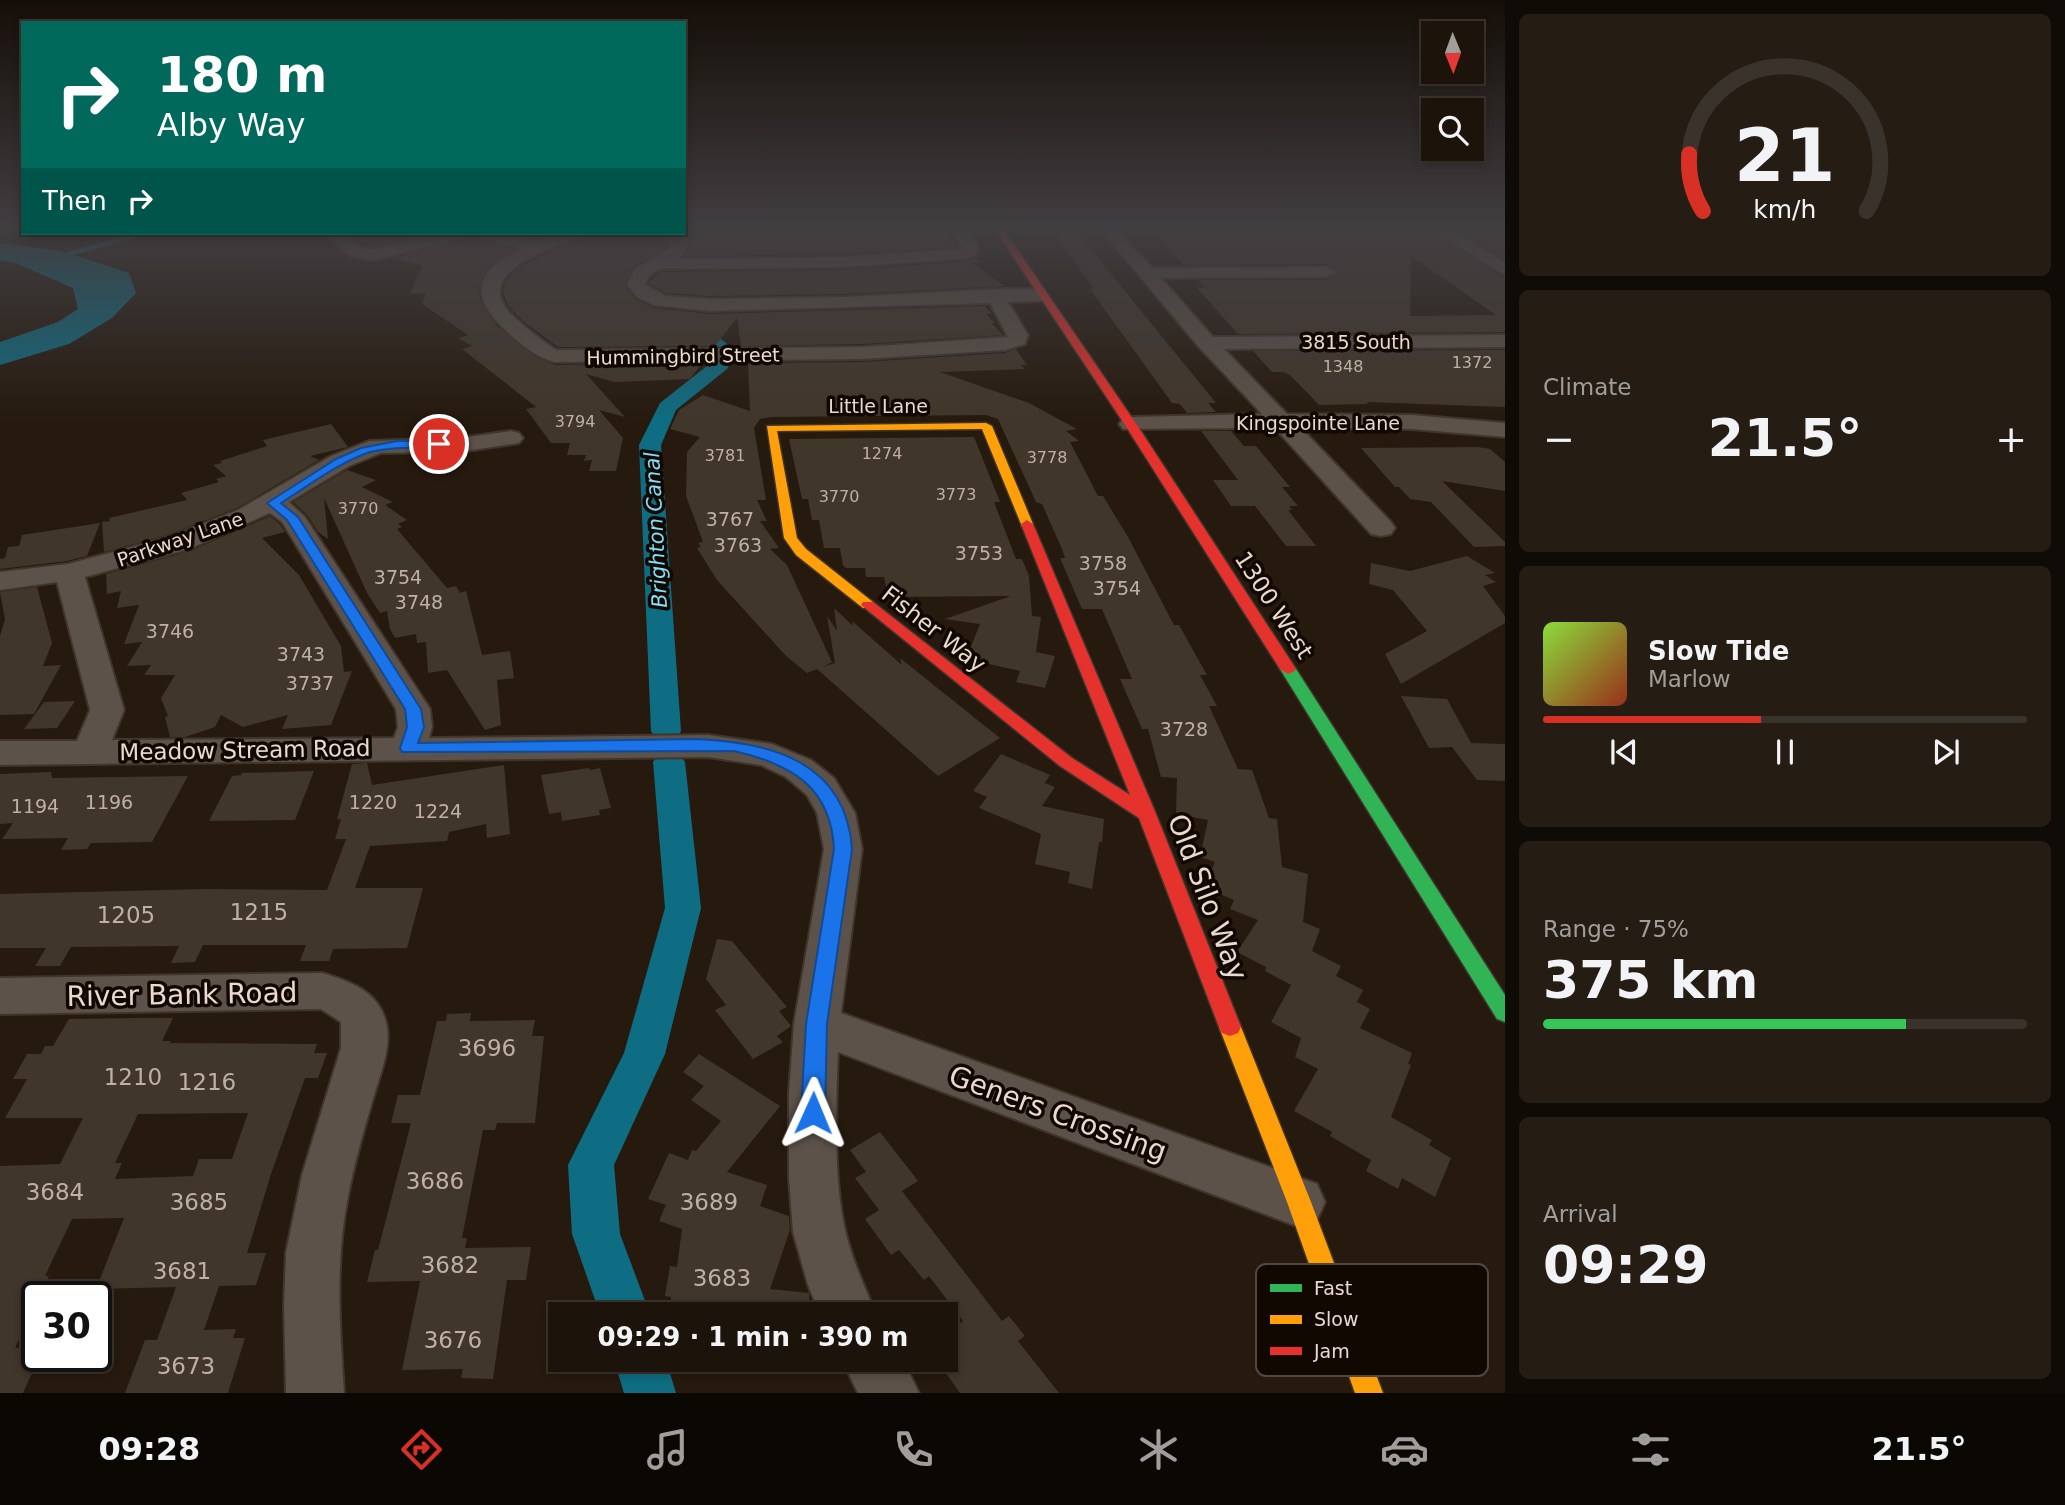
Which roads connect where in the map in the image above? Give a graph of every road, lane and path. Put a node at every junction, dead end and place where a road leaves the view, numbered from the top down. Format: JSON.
{"nodes":[{"id":1,"x":490,"y":291,"type":"edge"},
{"id":2,"x":644,"y":291,"type":"edge"},
{"id":3,"x":1038,"y":291,"type":"edge"},
{"id":4,"x":1162,"y":291,"type":"edge"},
{"id":5,"x":995,"y":295,"type":"junction"},
{"id":6,"x":1040,"y":295,"type":"junction"},
{"id":7,"x":1505,"y":341,"type":"edge"},
{"id":8,"x":1206,"y":343,"type":"junction"},
{"id":9,"x":1281,"y":422,"type":"junction"},
{"id":10,"x":1131,"y":424,"type":"junction"},
{"id":11,"x":986,"y":426,"type":"joint"},
{"id":12,"x":771,"y":428,"type":"joint"},
{"id":13,"x":1505,"y":430,"type":"edge"},
{"id":14,"x":511,"y":438,"type":"dead end"},
{"id":15,"x":273,"y":503,"type":"junction"},
{"id":16,"x":1381,"y":528,"type":"dead end"},
{"id":17,"x":69,"y":572,"type":"junction"},
{"id":18,"x":0,"y":581,"type":"edge"},
{"id":19,"x":408,"y":748,"type":"junction"},
{"id":20,"x":88,"y":752,"type":"junction"},
{"id":21,"x":0,"y":753,"type":"edge"},
{"id":22,"x":1147,"y":814,"type":"junction"},
{"id":23,"x":4,"y":1003,"type":"edge"},
{"id":24,"x":1505,"y":1013,"type":"edge"},
{"id":25,"x":817,"y":1024,"type":"junction"},
{"id":26,"x":1299,"y":1202,"type":"junction"},
{"id":27,"x":1322,"y":1264,"type":"edge"},
{"id":28,"x":843,"y":1302,"type":"edge"},
{"id":29,"x":878,"y":1372,"type":"edge"},
{"id":30,"x":1363,"y":1376,"type":"edge"},
{"id":31,"x":315,"y":1393,"type":"edge"},
{"id":32,"x":890,"y":1393,"type":"edge"},
{"id":33,"x":1369,"y":1393,"type":"edge"}],
"edges":[{"from":1,"to":5,"type":"street","name":"Hummingbird Street"},
{"from":2,"to":5,"type":"street"},
{"from":3,"to":6,"type":"street","name":"1300 West"},
{"from":4,"to":8,"type":"street"},
{"from":5,"to":6,"type":"street"},
{"from":6,"to":10,"type":"street","name":"1300 West"},
{"from":7,"to":8,"type":"street","name":"3815 South"},
{"from":8,"to":9,"type":"street"},
{"from":9,"to":10,"type":"street","name":"Kingspointe Lane"},
{"from":9,"to":13,"type":"street","name":"Kingspointe Lane"},
{"from":9,"to":16,"type":"street"},
{"from":10,"to":24,"type":"street","name":"1300 West"},
{"from":11,"to":12,"type":"street","name":"Little Lane"},
{"from":11,"to":22,"type":"street","name":"Old Silo Way"},
{"from":12,"to":22,"type":"street","name":"Fisher Way"},
{"from":14,"to":15,"type":"street","name":"Parkway Lane"},
{"from":15,"to":17,"type":"street","name":"Parkway Lane"},
{"from":15,"to":19,"type":"street"},
{"from":17,"to":18,"type":"street","name":"Parkway Lane"},
{"from":17,"to":20,"type":"street"},
{"from":19,"to":20,"type":"street","name":"Meadow Stream Road"},
{"from":19,"to":25,"type":"street","name":"Meadow Stream Road"},
{"from":20,"to":21,"type":"street","name":"Meadow Stream Road"},
{"from":22,"to":26,"type":"street","name":"Old Silo Way"},
{"from":23,"to":31,"type":"street","name":"River Bank Road"},
{"from":25,"to":26,"type":"street","name":"Geners Crossing"},
{"from":25,"to":28,"type":"street","name":"Meadow Stream Road"},
{"from":26,"to":27,"type":"street","name":"Old Silo Way"},
{"from":29,"to":32,"type":"street"},
{"from":30,"to":33,"type":"street","name":"Old Silo Way"}]}
